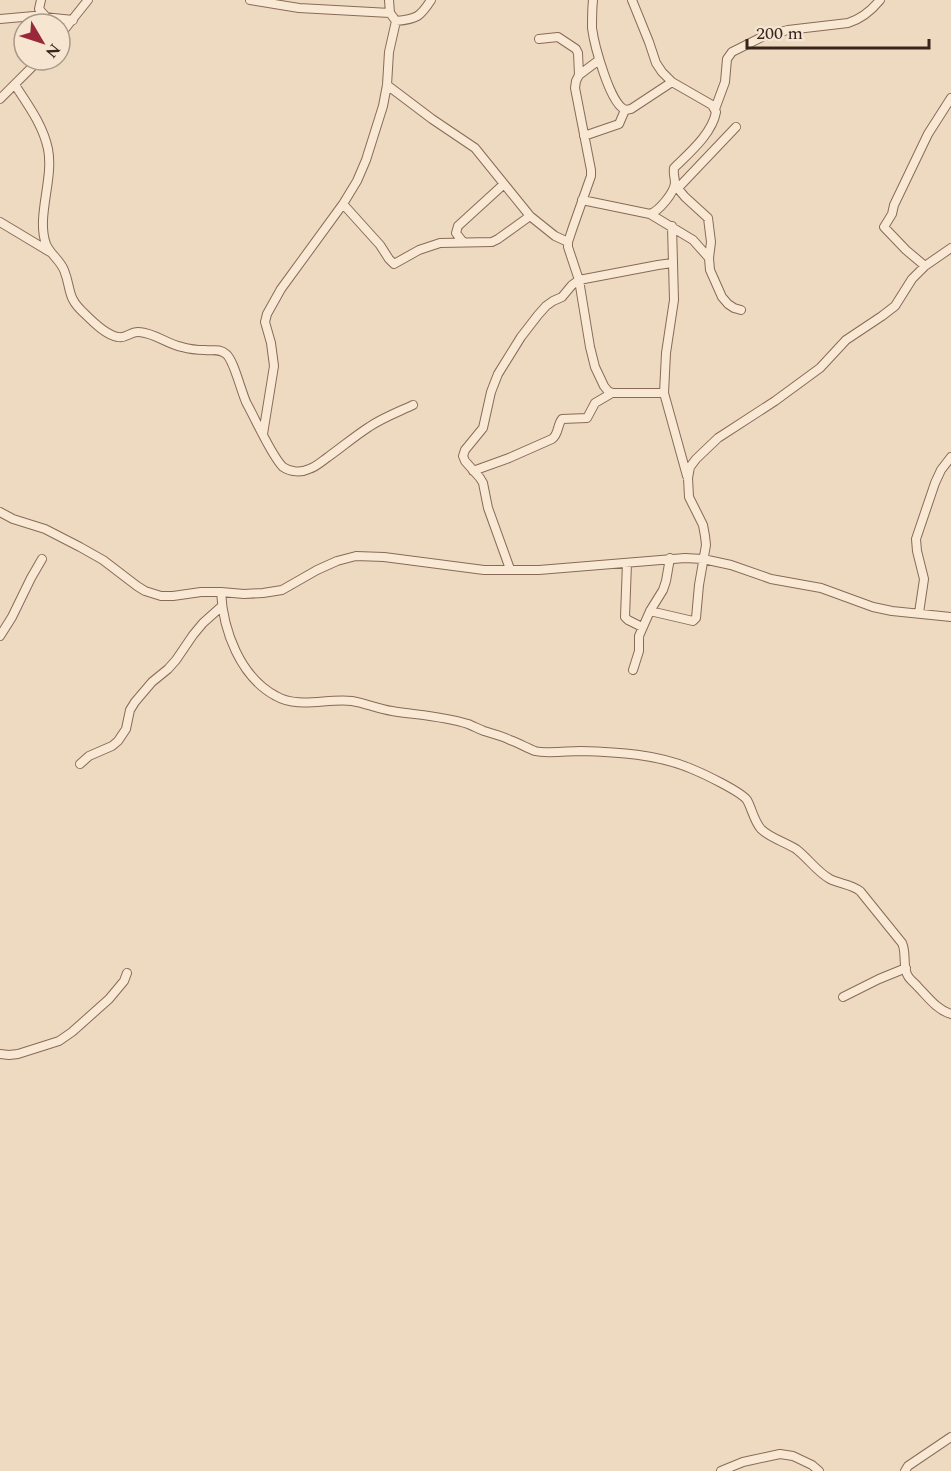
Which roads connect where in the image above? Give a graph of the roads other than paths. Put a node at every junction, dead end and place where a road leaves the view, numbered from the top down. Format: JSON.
{"nodes":[{"id":1,"x":88,"y":0,"type":"edge"},
{"id":2,"x":250,"y":0,"type":"edge"},
{"id":3,"x":389,"y":0,"type":"edge"},
{"id":4,"x":431,"y":0,"type":"edge"},
{"id":5,"x":592,"y":0,"type":"edge"},
{"id":6,"x":632,"y":0,"type":"edge"},
{"id":7,"x":880,"y":0,"type":"edge"},
{"id":8,"x":390,"y":13,"type":"junction"},
{"id":9,"x":72,"y":20,"type":"edge"},
{"id":10,"x":396,"y":21,"type":"junction"},
{"id":11,"x":538,"y":39,"type":"dead end"},
{"id":12,"x":600,"y":60,"type":"junction"},
{"id":13,"x":27,"y":72,"type":"edge"},
{"id":14,"x":579,"y":75,"type":"junction"},
{"id":15,"x":672,"y":82,"type":"junction"},
{"id":16,"x":15,"y":85,"type":"junction"},
{"id":17,"x":387,"y":85,"type":"junction"},
{"id":18,"x":951,"y":98,"type":"edge"},
{"id":19,"x":0,"y":99,"type":"edge"},
{"id":20,"x":715,"y":109,"type":"junction"},
{"id":21,"x":626,"y":110,"type":"junction"},
{"id":22,"x":736,"y":127,"type":"dead end"},
{"id":23,"x":584,"y":136,"type":"junction"},
{"id":24,"x":504,"y":184,"type":"junction"},
{"id":25,"x":676,"y":186,"type":"junction"},
{"id":26,"x":582,"y":200,"type":"junction"},
{"id":27,"x":343,"y":204,"type":"junction"},
{"id":28,"x":650,"y":214,"type":"junction"},
{"id":29,"x":530,"y":216,"type":"junction"},
{"id":30,"x":0,"y":222,"type":"edge"},
{"id":31,"x":672,"y":226,"type":"junction"},
{"id":32,"x":463,"y":242,"type":"junction"},
{"id":33,"x":568,"y":242,"type":"junction"},
{"id":34,"x":951,"y":248,"type":"edge"},
{"id":35,"x":51,"y":252,"type":"junction"},
{"id":36,"x":709,"y":258,"type":"junction"},
{"id":37,"x":672,"y":263,"type":"junction"},
{"id":38,"x":925,"y":266,"type":"junction"},
{"id":39,"x":579,"y":280,"type":"junction"},
{"id":40,"x":741,"y":310,"type":"dead end"},
{"id":41,"x":612,"y":393,"type":"junction"},
{"id":42,"x":664,"y":393,"type":"junction"},
{"id":43,"x":413,"y":405,"type":"dead end"},
{"id":44,"x":263,"y":434,"type":"junction"},
{"id":45,"x":951,"y":458,"type":"edge"},
{"id":46,"x":473,"y":471,"type":"junction"},
{"id":47,"x":688,"y":478,"type":"junction"},
{"id":48,"x":0,"y":512,"type":"edge"},
{"id":49,"x":670,"y":558,"type":"junction"},
{"id":50,"x":42,"y":559,"type":"dead end"},
{"id":51,"x":703,"y":559,"type":"junction"},
{"id":52,"x":627,"y":563,"type":"junction"},
{"id":53,"x":510,"y":569,"type":"junction"},
{"id":54,"x":221,"y":592,"type":"junction"},
{"id":55,"x":222,"y":606,"type":"junction"},
{"id":56,"x":650,"y":611,"type":"junction"},
{"id":57,"x":919,"y":614,"type":"junction"},
{"id":58,"x":951,"y":617,"type":"edge"},
{"id":59,"x":642,"y":627,"type":"junction"},
{"id":60,"x":0,"y":636,"type":"edge"},
{"id":61,"x":633,"y":670,"type":"dead end"},
{"id":62,"x":80,"y":765,"type":"dead end"},
{"id":63,"x":906,"y":968,"type":"junction"},
{"id":64,"x":127,"y":973,"type":"dead end"},
{"id":65,"x":843,"y":997,"type":"dead end"},
{"id":66,"x":951,"y":1014,"type":"edge"},
{"id":67,"x":0,"y":1054,"type":"edge"},
{"id":68,"x":951,"y":1437,"type":"edge"},
{"id":69,"x":721,"y":1471,"type":"edge"},
{"id":70,"x":819,"y":1471,"type":"edge"},
{"id":71,"x":905,"y":1471,"type":"edge"}],
"edges":[{"from":1,"to":9,"type":"street"},
{"from":2,"to":8,"type":"street"},
{"from":3,"to":8,"type":"street"},
{"from":4,"to":10,"type":"street"},
{"from":5,"to":12,"type":"street"},
{"from":6,"to":15,"type":"street"},
{"from":7,"to":20,"type":"street"},
{"from":8,"to":10,"type":"street"},
{"from":10,"to":17,"type":"street"},
{"from":11,"to":14,"type":"street"},
{"from":12,"to":14,"type":"street"},
{"from":12,"to":21,"type":"street"},
{"from":13,"to":16,"type":"street"},
{"from":14,"to":23,"type":"street"},
{"from":15,"to":20,"type":"street"},
{"from":15,"to":21,"type":"street"},
{"from":16,"to":19,"type":"street"},
{"from":16,"to":35,"type":"street"},
{"from":17,"to":24,"type":"street"},
{"from":17,"to":27,"type":"street"},
{"from":18,"to":38,"type":"street"},
{"from":20,"to":25,"type":"street"},
{"from":21,"to":23,"type":"street"},
{"from":22,"to":25,"type":"street"},
{"from":23,"to":26,"type":"street"},
{"from":24,"to":29,"type":"street"},
{"from":24,"to":32,"type":"street"},
{"from":25,"to":28,"type":"street"},
{"from":25,"to":36,"type":"street"},
{"from":26,"to":28,"type":"street"},
{"from":26,"to":33,"type":"street"},
{"from":27,"to":32,"type":"street"},
{"from":27,"to":44,"type":"street"},
{"from":28,"to":31,"type":"street"},
{"from":29,"to":32,"type":"street"},
{"from":29,"to":33,"type":"street"},
{"from":30,"to":35,"type":"street"},
{"from":31,"to":36,"type":"street"},
{"from":31,"to":37,"type":"street"},
{"from":33,"to":39,"type":"street"},
{"from":34,"to":38,"type":"street"},
{"from":35,"to":44,"type":"street"},
{"from":36,"to":40,"type":"street"},
{"from":37,"to":39,"type":"street"},
{"from":37,"to":42,"type":"street"},
{"from":38,"to":47,"type":"street"},
{"from":39,"to":41,"type":"street"},
{"from":39,"to":46,"type":"street"},
{"from":41,"to":42,"type":"street"},
{"from":41,"to":46,"type":"street"},
{"from":42,"to":47,"type":"street"},
{"from":43,"to":44,"type":"street"},
{"from":45,"to":57,"type":"street"},
{"from":46,"to":53,"type":"street"},
{"from":47,"to":51,"type":"street"},
{"from":48,"to":54,"type":"street"},
{"from":49,"to":51,"type":"street"},
{"from":49,"to":52,"type":"street"},
{"from":49,"to":56,"type":"street"},
{"from":50,"to":60,"type":"street"},
{"from":51,"to":56,"type":"street"},
{"from":51,"to":57,"type":"street"},
{"from":52,"to":53,"type":"street"},
{"from":52,"to":59,"type":"street"},
{"from":53,"to":54,"type":"street"},
{"from":54,"to":55,"type":"street"},
{"from":55,"to":62,"type":"street"},
{"from":55,"to":63,"type":"street"},
{"from":56,"to":59,"type":"street"},
{"from":57,"to":58,"type":"street"},
{"from":59,"to":61,"type":"street"},
{"from":63,"to":65,"type":"street"},
{"from":63,"to":66,"type":"street"},
{"from":64,"to":67,"type":"street"},
{"from":68,"to":71,"type":"street"},
{"from":69,"to":70,"type":"street"}]}
